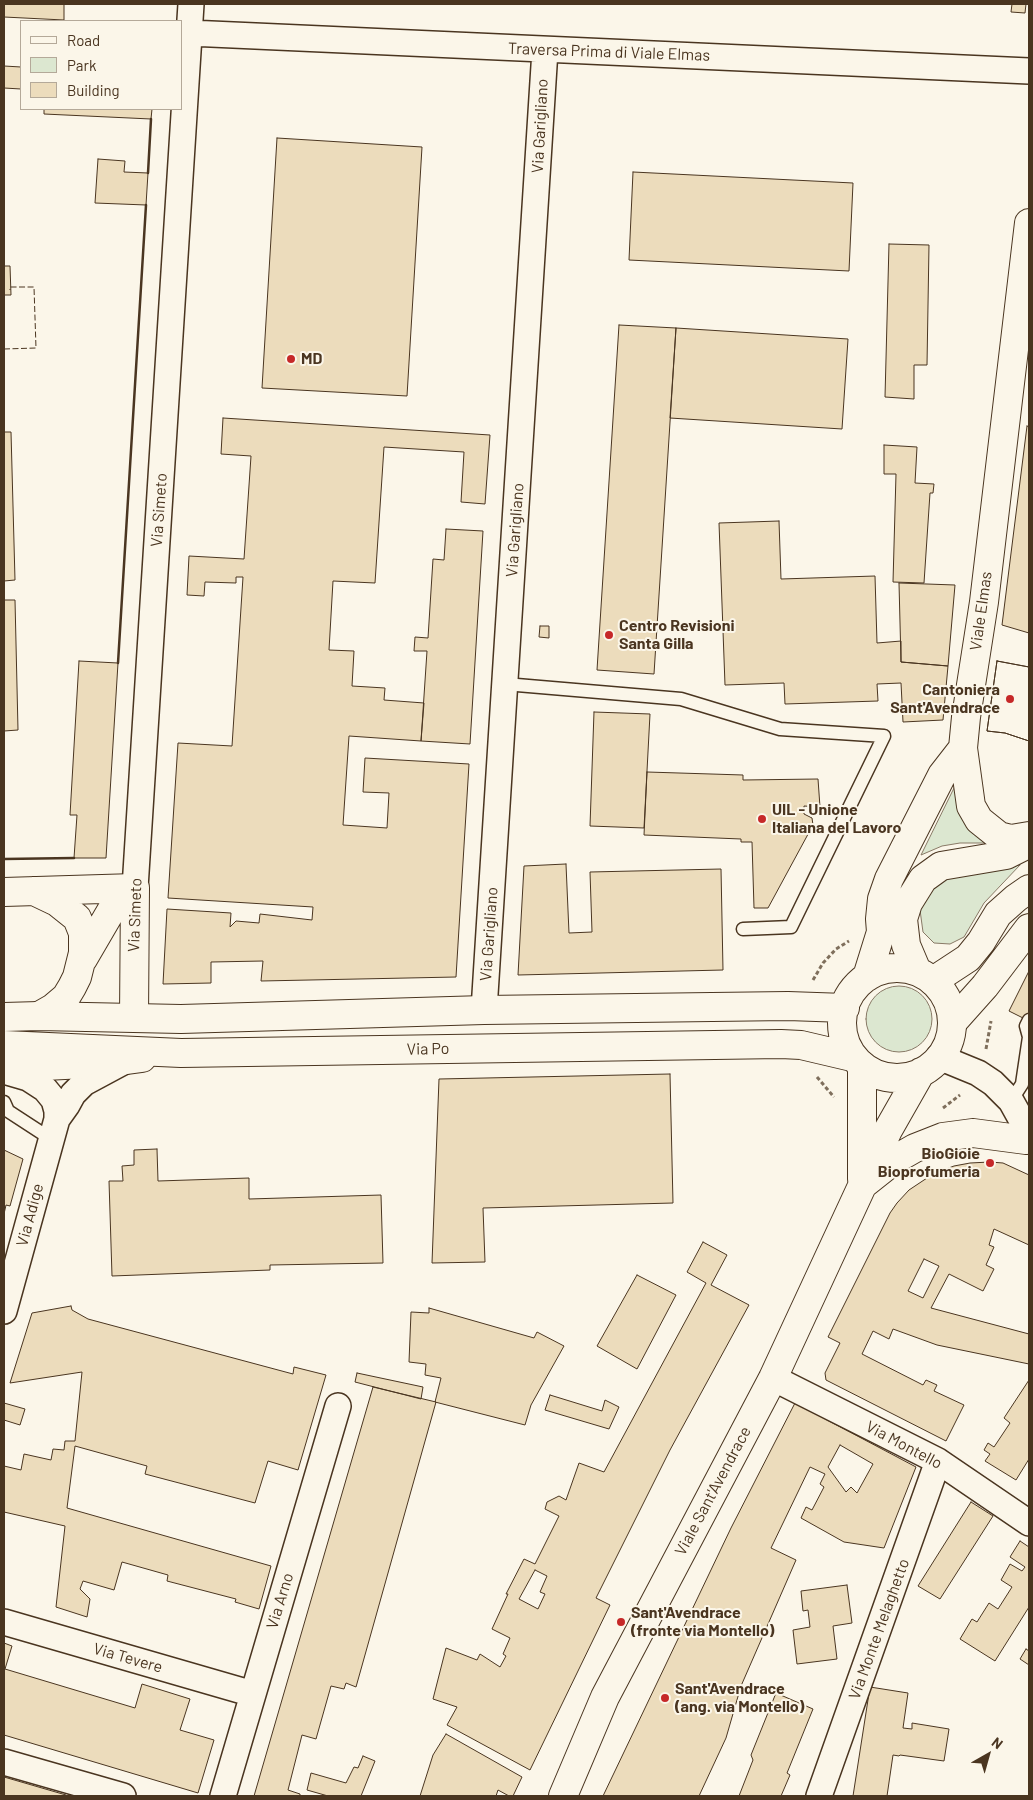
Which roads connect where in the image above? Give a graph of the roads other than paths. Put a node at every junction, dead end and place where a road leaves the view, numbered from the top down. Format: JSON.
{"nodes":[{"id":1,"x":191,"y":4,"type":"edge"},
{"id":2,"x":189,"y":33,"type":"junction"},
{"id":3,"x":545,"y":50,"type":"junction"},
{"id":4,"x":1029,"y":71,"type":"edge"},
{"id":5,"x":1029,"y":223,"type":"edge"},
{"id":6,"x":505,"y":684,"type":"junction"},
{"id":7,"x":963,"y":748,"type":"junction"},
{"id":8,"x":1029,"y":836,"type":"edge"},
{"id":9,"x":1029,"y":841,"type":"edge"},
{"id":10,"x":135,"y":888,"type":"junction"},
{"id":11,"x":1029,"y":889,"type":"edge"},
{"id":12,"x":34,"y":891,"type":"junction"},
{"id":13,"x":4,"y":892,"type":"edge"},
{"id":14,"x":1029,"y":928,"type":"edge"},
{"id":15,"x":743,"y":929,"type":"dead end"},
{"id":16,"x":80,"y":963,"type":"junction"},
{"id":17,"x":925,"y":976,"type":"junction"},
{"id":18,"x":867,"y":977,"type":"junction"},
{"id":19,"x":845,"y":1008,"type":"junction"},
{"id":20,"x":484,"y":1010,"type":"junction"},
{"id":21,"x":39,"y":1016,"type":"junction"},
{"id":22,"x":4,"y":1017,"type":"edge"},
{"id":23,"x":134,"y":1017,"type":"junction"},
{"id":24,"x":1029,"y":1020,"type":"edge"},
{"id":25,"x":952,"y":1023,"type":"junction"},
{"id":26,"x":1029,"y":1037,"type":"edge"},
{"id":27,"x":4,"y":1045,"type":"edge"},
{"id":28,"x":177,"y":1053,"type":"junction"},
{"id":29,"x":128,"y":1060,"type":"junction"},
{"id":30,"x":857,"y":1062,"type":"junction"},
{"id":31,"x":930,"y":1064,"type":"junction"},
{"id":32,"x":4,"y":1069,"type":"edge"},
{"id":33,"x":1011,"y":1100,"type":"junction"},
{"id":34,"x":4,"y":1102,"type":"edge"},
{"id":35,"x":54,"y":1129,"type":"junction"},
{"id":36,"x":1028,"y":1140,"type":"edge"},
{"id":37,"x":862,"y":1185,"type":"junction"},
{"id":38,"x":4,"y":1311,"type":"edge"},
{"id":39,"x":773,"y":1378,"type":"junction"},
{"id":40,"x":338,"y":1406,"type":"dead end"},
{"id":41,"x":938,"y":1461,"type":"junction"},
{"id":42,"x":1029,"y":1524,"type":"edge"},
{"id":43,"x":4,"y":1622,"type":"edge"},
{"id":44,"x":253,"y":1694,"type":"junction"},
{"id":45,"x":4,"y":1762,"type":"edge"},
{"id":46,"x":123,"y":1796,"type":"edge"},
{"id":47,"x":223,"y":1796,"type":"edge"},
{"id":48,"x":563,"y":1796,"type":"edge"},
{"id":49,"x":819,"y":1796,"type":"edge"}],
"edges":[{"from":1,"to":2,"type":"street","name":"Via Simeto"},
{"from":2,"to":3,"type":"street","name":"Traversa Prima di Viale Elmas"},
{"from":2,"to":10,"type":"street","name":"Via Simeto"},
{"from":3,"to":4,"type":"street","name":"Traversa Prima di Viale Elmas"},
{"from":3,"to":6,"type":"street","name":"Via Garigliano"},
{"from":5,"to":7,"type":"main road","name":"Viale Elmas"},
{"from":6,"to":15,"type":"lane"},
{"from":6,"to":20,"type":"street","name":"Via Garigliano"},
{"from":7,"to":8,"type":"main road","name":"Viale Elmas"},
{"from":7,"to":18,"type":"main road"},
{"from":9,"to":17,"type":"main road"},
{"from":10,"to":12,"type":"main road"},
{"from":10,"to":16,"type":"main road"},
{"from":10,"to":23,"type":"main road","name":"Via Simeto"},
{"from":11,"to":17,"type":"main road"},
{"from":12,"to":13,"type":"main road"},
{"from":12,"to":16,"type":"main road"},
{"from":14,"to":25,"type":"main road"},
{"from":16,"to":21,"type":"main road"},
{"from":17,"to":18,"type":"main road"},
{"from":17,"to":25,"type":"main road"},
{"from":18,"to":19,"type":"main road"},
{"from":19,"to":20,"type":"main road"},
{"from":19,"to":30,"type":"main road"},
{"from":20,"to":23,"type":"main road"},
{"from":21,"to":22,"type":"main road"},
{"from":21,"to":23,"type":"main road"},
{"from":24,"to":26,"type":"lane"},
{"from":25,"to":31,"type":"main road"},
{"from":26,"to":33,"type":"lane"},
{"from":27,"to":28,"type":"main road","name":"Via Po"},
{"from":28,"to":29,"type":"main road"},
{"from":28,"to":30,"type":"main road","name":"Via Po"},
{"from":29,"to":32,"type":"main road"},
{"from":29,"to":35,"type":"street","name":"Via Adige"},
{"from":30,"to":31,"type":"main road"},
{"from":30,"to":37,"type":"main road","name":"Viale Sant'Avendrace"},
{"from":31,"to":33,"type":"street"},
{"from":31,"to":37,"type":"main road","name":"Viale Sant'Avendrace"},
{"from":32,"to":35,"type":"street"},
{"from":33,"to":36,"type":"street"},
{"from":34,"to":35,"type":"lane"},
{"from":35,"to":38,"type":"street","name":"Via Adige"},
{"from":36,"to":37,"type":"main road"},
{"from":37,"to":39,"type":"main road","name":"Viale Sant'Avendrace"},
{"from":39,"to":41,"type":"street","name":"Via Montello"},
{"from":39,"to":48,"type":"main road","name":"Viale Sant'Avendrace"},
{"from":40,"to":44,"type":"street","name":"Via Arno"},
{"from":41,"to":42,"type":"street","name":"Via Montello"},
{"from":41,"to":49,"type":"street","name":"Via Monte Melaghetto"},
{"from":43,"to":44,"type":"street","name":"Via Tevere"},
{"from":44,"to":47,"type":"street","name":"Via Arno"},
{"from":45,"to":46,"type":"street"}]}
